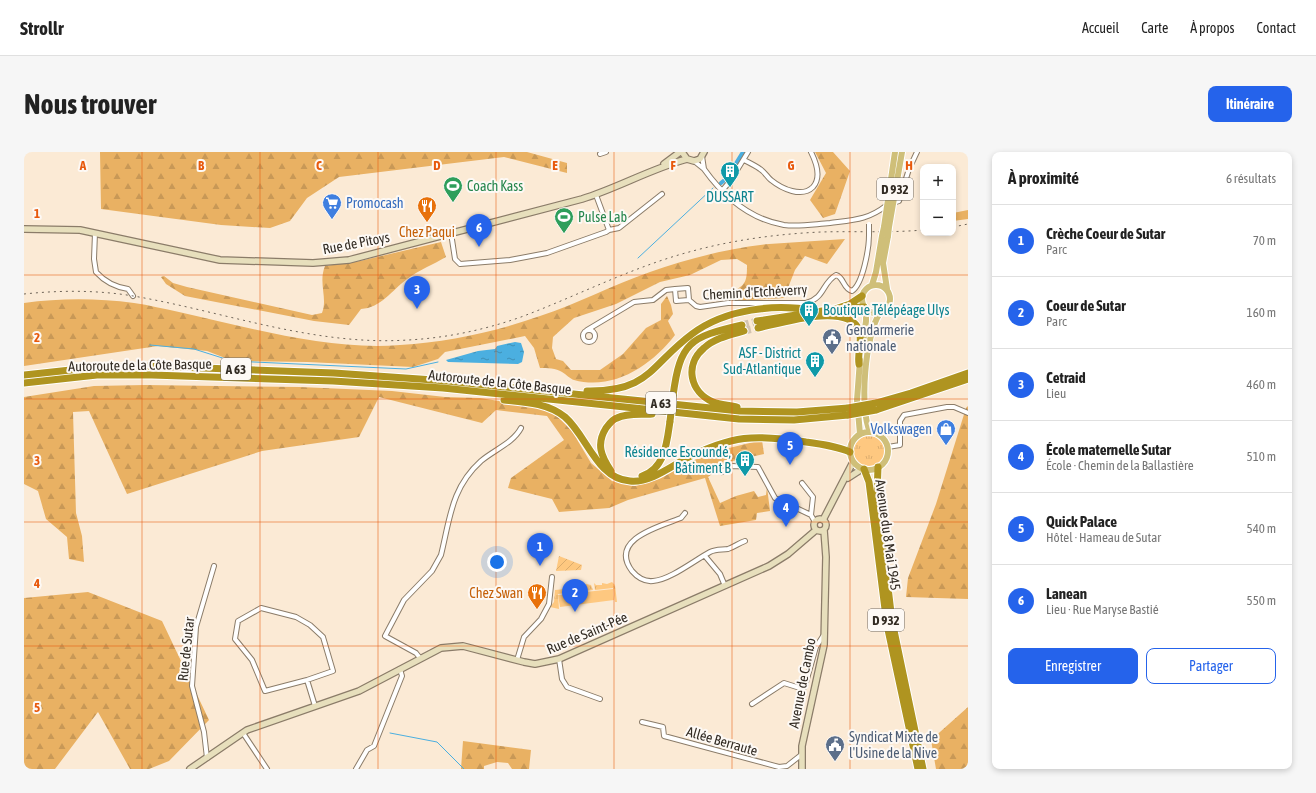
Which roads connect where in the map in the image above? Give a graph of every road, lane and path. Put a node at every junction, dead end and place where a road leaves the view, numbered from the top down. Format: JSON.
{"nodes":[{"id":1,"x":606,"y":152,"type":"edge"},
{"id":2,"x":681,"y":152,"type":"edge"},
{"id":3,"x":748,"y":152,"type":"edge"},
{"id":4,"x":811,"y":152,"type":"edge"},
{"id":5,"x":895,"y":152,"type":"edge"},
{"id":6,"x":902,"y":152,"type":"edge"},
{"id":7,"x":917,"y":152,"type":"edge"},
{"id":8,"x":600,"y":154,"type":"dead end"},
{"id":9,"x":703,"y":154,"type":"edge"},
{"id":10,"x":687,"y":160,"type":"junction"},
{"id":11,"x":744,"y":160,"type":"junction"},
{"id":12,"x":694,"y":162,"type":"junction"},
{"id":13,"x":659,"y":167,"type":"junction"},
{"id":14,"x":704,"y":169,"type":"junction"},
{"id":15,"x":722,"y":192,"type":"junction"},
{"id":16,"x":662,"y":194,"type":"dead end"},
{"id":17,"x":596,"y":195,"type":"junction"},
{"id":18,"x":890,"y":204,"type":"junction"},
{"id":19,"x":874,"y":215,"type":"junction"},
{"id":20,"x":869,"y":217,"type":"junction"},
{"id":21,"x":885,"y":217,"type":"junction"},
{"id":22,"x":886,"y":227,"type":"junction"},
{"id":23,"x":24,"y":229,"type":"edge"},
{"id":24,"x":608,"y":230,"type":"junction"},
{"id":25,"x":95,"y":233,"type":"junction"},
{"id":26,"x":451,"y":234,"type":"junction"},
{"id":27,"x":885,"y":236,"type":"junction"},
{"id":28,"x":872,"y":285,"type":"junction"},
{"id":29,"x":887,"y":288,"type":"junction"},
{"id":30,"x":675,"y":289,"type":"junction"},
{"id":31,"x":133,"y":296,"type":"dead end"},
{"id":32,"x":862,"y":296,"type":"junction"},
{"id":33,"x":689,"y":300,"type":"junction"},
{"id":34,"x":865,"y":308,"type":"junction"},
{"id":35,"x":818,"y":313,"type":"junction"},
{"id":36,"x":880,"y":313,"type":"junction"},
{"id":37,"x":758,"y":324,"type":"tunnel mouth"},
{"id":38,"x":587,"y":330,"type":"dead end"},
{"id":39,"x":859,"y":364,"type":"junction"},
{"id":40,"x":968,"y":373,"type":"edge"},
{"id":41,"x":24,"y":375,"type":"edge"},
{"id":42,"x":968,"y":379,"type":"edge"},
{"id":43,"x":24,"y":384,"type":"edge"},
{"id":44,"x":552,"y":391,"type":"junction"},
{"id":45,"x":488,"y":393,"type":"junction"},
{"id":46,"x":876,"y":406,"type":"junction"},
{"id":47,"x":771,"y":412,"type":"junction"},
{"id":48,"x":968,"y":413,"type":"edge"},
{"id":49,"x":677,"y":414,"type":"junction"},
{"id":50,"x":521,"y":428,"type":"dead end"},
{"id":51,"x":870,"y":432,"type":"junction"},
{"id":52,"x":860,"y":434,"type":"junction"},
{"id":53,"x":888,"y":447,"type":"junction"},
{"id":54,"x":850,"y":452,"type":"junction"},
{"id":55,"x":853,"y":462,"type":"junction"},
{"id":56,"x":878,"y":467,"type":"junction"},
{"id":57,"x":863,"y":469,"type":"junction"},
{"id":58,"x":722,"y":472,"type":"dead end"},
{"id":59,"x":844,"y":481,"type":"junction"},
{"id":60,"x":802,"y":484,"type":"dead end"},
{"id":61,"x":685,"y":513,"type":"dead end"},
{"id":62,"x":811,"y":515,"type":"junction"},
{"id":63,"x":823,"y":520,"type":"junction"},
{"id":64,"x":815,"y":522,"type":"junction"},
{"id":65,"x":816,"y":530,"type":"junction"},
{"id":66,"x":824,"y":530,"type":"junction"},
{"id":67,"x":745,"y":541,"type":"dead end"},
{"id":68,"x":705,"y":556,"type":"junction"},
{"id":69,"x":214,"y":566,"type":"dead end"},
{"id":70,"x":552,"y":577,"type":"dead end"},
{"id":71,"x":725,"y":586,"type":"junction"},
{"id":72,"x":824,"y":633,"type":"junction"},
{"id":73,"x":420,"y":658,"type":"junction"},
{"id":74,"x":559,"y":659,"type":"junction"},
{"id":75,"x":517,"y":660,"type":"junction"},
{"id":76,"x":400,"y":669,"type":"junction"},
{"id":77,"x":308,"y":680,"type":"junction"},
{"id":78,"x":600,"y":698,"type":"dead end"},
{"id":79,"x":752,"y":704,"type":"dead end"},
{"id":80,"x":315,"y":706,"type":"junction"},
{"id":81,"x":642,"y":722,"type":"dead end"},
{"id":82,"x":243,"y":733,"type":"junction"},
{"id":83,"x":801,"y":755,"type":"junction"},
{"id":84,"x":208,"y":758,"type":"junction"},
{"id":85,"x":190,"y":769,"type":"edge"},
{"id":86,"x":267,"y":769,"type":"edge"},
{"id":87,"x":356,"y":769,"type":"edge"},
{"id":88,"x":802,"y":769,"type":"edge"},
{"id":89,"x":918,"y":769,"type":"edge"},
{"id":90,"x":923,"y":769,"type":"edge"}],
"edges":[{"from":1,"to":8,"type":"street"},
{"from":2,"to":10,"type":"street"},
{"from":2,"to":13,"type":"street"},
{"from":3,"to":11,"type":"street"},
{"from":4,"to":11,"type":"street"},
{"from":5,"to":18,"type":"main road","number":"D 932"},
{"from":6,"to":18,"type":"main road","number":"D 932"},
{"from":7,"to":18,"type":"street"},
{"from":9,"to":12,"type":"street"},
{"from":9,"to":14,"type":"street"},
{"from":10,"to":12,"type":"street"},
{"from":10,"to":13,"type":"street"},
{"from":11,"to":15,"type":"street"},
{"from":12,"to":14,"type":"street"},
{"from":13,"to":17,"type":"street","name":"Rue de Pitoys"},
{"from":14,"to":15,"type":"street"},
{"from":15,"to":20,"type":"street"},
{"from":16,"to":24,"type":"street"},
{"from":17,"to":24,"type":"street"},
{"from":17,"to":26,"type":"street","name":"Rue de Pitoys"},
{"from":18,"to":19,"type":"street"},
{"from":18,"to":21,"type":"main road","number":"D 932"},
{"from":18,"to":22,"type":"main road","number":"D 932"},
{"from":19,"to":20,"type":"street"},
{"from":19,"to":21,"type":"street"},
{"from":20,"to":33,"type":"street","name":"Chemin d'Etchéverry","bridge":true},
{"from":21,"to":22,"type":"main road","number":"D 932"},
{"from":22,"to":27,"type":"main road","number":"D 932","bridge":true},
{"from":23,"to":25,"type":"street","name":"Rue de Pitoys"},
{"from":24,"to":26,"type":"street"},
{"from":25,"to":26,"type":"street","name":"Rue de Pitoys"},
{"from":25,"to":31,"type":"street"},
{"from":27,"to":28,"type":"main road","number":"D 932"},
{"from":27,"to":29,"type":"main road","number":"D 932"},
{"from":28,"to":29,"type":"main road"},
{"from":28,"to":32,"type":"main road"},
{"from":29,"to":36,"type":"main road"},
{"from":30,"to":33,"type":"street","name":"Chemin d'Etchéverry"},
{"from":30,"to":33,"type":"street","name":"Chemin d'Etchéverry"},
{"from":30,"to":38,"type":"street"},
{"from":32,"to":34,"type":"main road"},
{"from":32,"to":35,"type":"highway"},
{"from":34,"to":35,"type":"highway"},
{"from":34,"to":36,"type":"main road"},
{"from":34,"to":39,"type":"main road"},
{"from":35,"to":37,"type":"highway"},
{"from":35,"to":39,"type":"highway"},
{"from":35,"to":44,"type":"highway"},
{"from":36,"to":51,"type":"main road"},
{"from":39,"to":52,"type":"main road"},
{"from":40,"to":46,"type":"highway","name":"Autoroute de la Côte Basque","number":"A 63"},
{"from":41,"to":44,"type":"highway","name":"Autoroute de la Côte Basque","number":"A 63"},
{"from":42,"to":46,"type":"highway","name":"Autoroute de la Côte Basque","number":"A 63"},
{"from":43,"to":45,"type":"highway","name":"Autoroute de la Côte Basque","number":"A 63"},
{"from":44,"to":47,"type":"highway","name":"Autoroute de la Côte Basque","number":"A 63"},
{"from":45,"to":49,"type":"highway","name":"Autoroute de la Côte Basque","number":"A 63"},
{"from":45,"to":54,"type":"highway"},
{"from":46,"to":47,"type":"highway","name":"Autoroute de la Côte Basque","number":"A 63","bridge":true},
{"from":46,"to":49,"type":"highway","name":"Autoroute de la Côte Basque","number":"A 63","bridge":true},
{"from":47,"to":49,"type":"highway","bridge":true},
{"from":48,"to":53,"type":"street"},
{"from":50,"to":73,"type":"street"},
{"from":51,"to":52,"type":"main road"},
{"from":51,"to":53,"type":"main road"},
{"from":52,"to":54,"type":"main road"},
{"from":53,"to":56,"type":"main road"},
{"from":54,"to":55,"type":"main road"},
{"from":55,"to":57,"type":"main road"},
{"from":55,"to":59,"type":"street"},
{"from":56,"to":57,"type":"main road"},
{"from":56,"to":90,"type":"highway","name":"Avenue du 8 Mai 1945","number":"D 932"},
{"from":57,"to":59,"type":"street"},
{"from":57,"to":89,"type":"highway","name":"Avenue du 8 Mai 1945","number":"D 932"},
{"from":58,"to":62,"type":"street"},
{"from":59,"to":63,"type":"street"},
{"from":60,"to":62,"type":"street"},
{"from":61,"to":68,"type":"street"},
{"from":62,"to":64,"type":"street"},
{"from":63,"to":64,"type":"street"},
{"from":63,"to":66,"type":"street"},
{"from":64,"to":65,"type":"street"},
{"from":65,"to":66,"type":"street"},
{"from":65,"to":71,"type":"street","name":"Rue de Saint-Pée"},
{"from":66,"to":72,"type":"street","name":"Avenue de Cambo"},
{"from":67,"to":68,"type":"street"},
{"from":68,"to":71,"type":"street"},
{"from":69,"to":84,"type":"street","name":"Rue de Sutar"},
{"from":70,"to":75,"type":"street"},
{"from":71,"to":74,"type":"street","name":"Rue de Saint-Pée"},
{"from":72,"to":79,"type":"street"},
{"from":72,"to":83,"type":"street","name":"Avenue de Cambo"},
{"from":73,"to":75,"type":"street","name":"Rue de Saint-Pée"},
{"from":73,"to":76,"type":"street","name":"Rue de Saint-Pée"},
{"from":74,"to":75,"type":"street","name":"Rue de Saint-Pée"},
{"from":74,"to":78,"type":"street"},
{"from":76,"to":80,"type":"street","name":"Rue de Saint-Pée"},
{"from":76,"to":87,"type":"street"},
{"from":77,"to":77,"type":"street"},
{"from":77,"to":80,"type":"street"},
{"from":80,"to":82,"type":"street"},
{"from":81,"to":83,"type":"street","name":"Allée Berraute"},
{"from":82,"to":84,"type":"street"},
{"from":82,"to":86,"type":"street"},
{"from":83,"to":88,"type":"street","name":"Avenue de Cambo"},
{"from":84,"to":85,"type":"street"}]}
